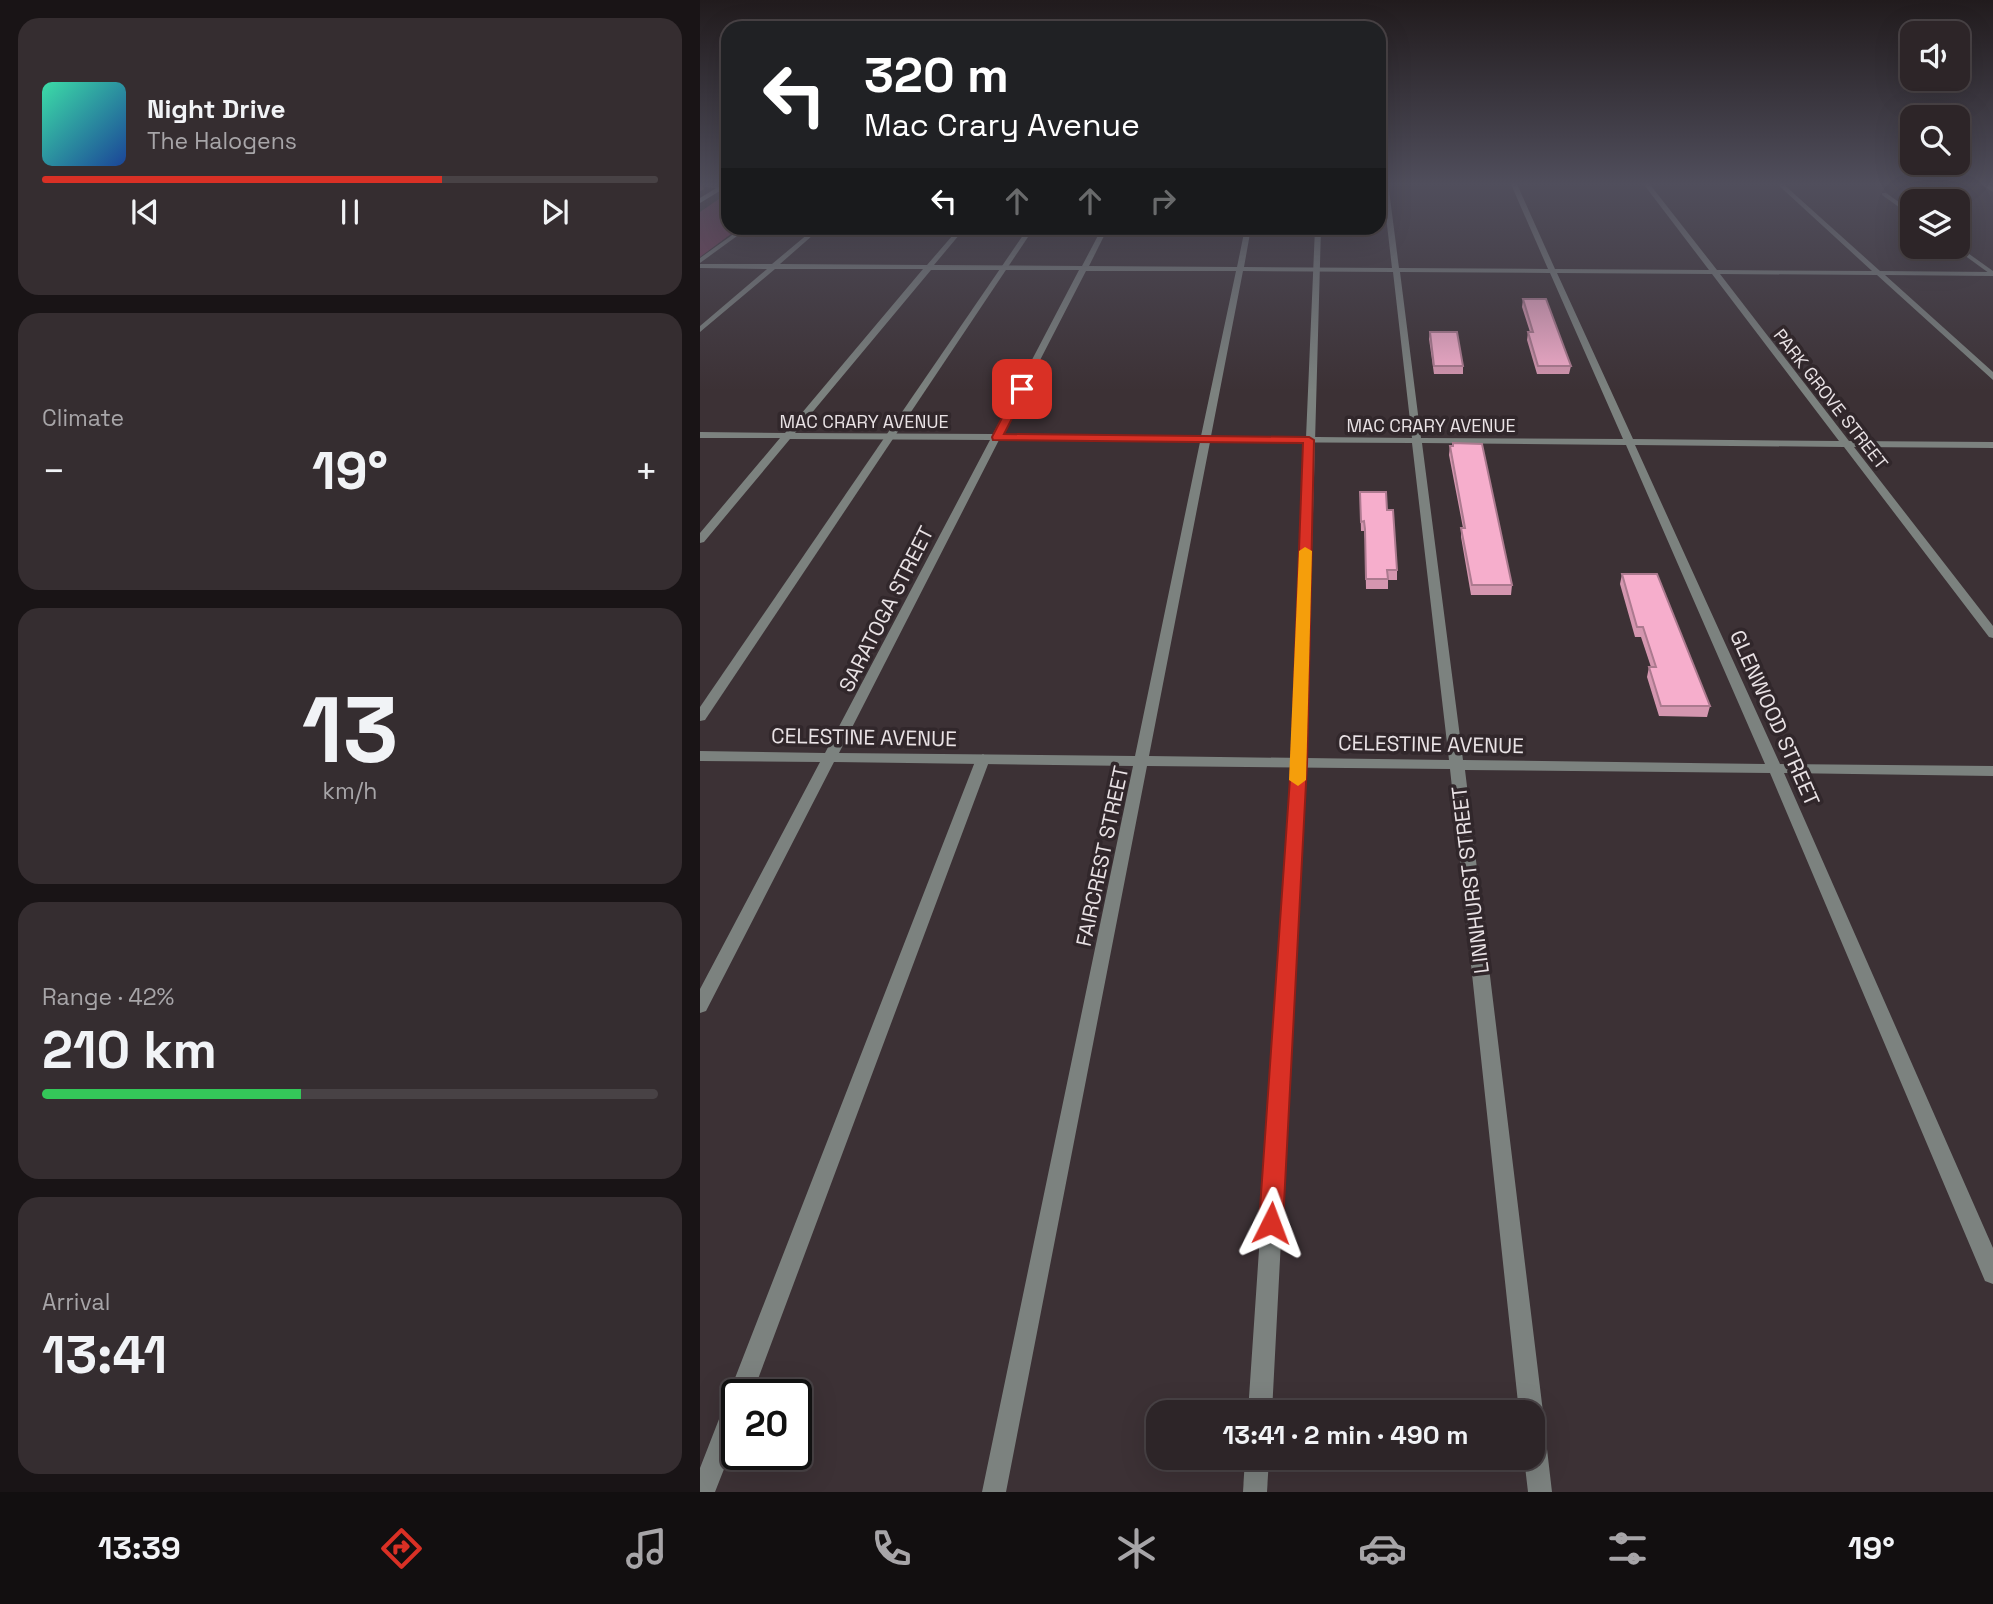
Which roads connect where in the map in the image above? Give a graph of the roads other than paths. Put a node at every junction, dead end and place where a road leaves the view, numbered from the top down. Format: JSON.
{"nodes":[{"id":1,"x":791,"y":252,"type":"edge"},
{"id":2,"x":942,"y":252,"type":"edge"},
{"id":3,"x":1015,"y":252,"type":"edge"},
{"id":4,"x":1092,"y":252,"type":"edge"},
{"id":5,"x":1243,"y":252,"type":"edge"},
{"id":6,"x":1317,"y":252,"type":"edge"},
{"id":7,"x":1394,"y":252,"type":"edge"},
{"id":8,"x":1545,"y":252,"type":"edge"},
{"id":9,"x":1698,"y":252,"type":"edge"},
{"id":10,"x":1854,"y":252,"type":"edge"},
{"id":11,"x":1970,"y":257,"type":"edge"},
{"id":12,"x":700,"y":266,"type":"edge"},
{"id":13,"x":773,"y":267,"type":"junction"},
{"id":14,"x":928,"y":268,"type":"junction"},
{"id":15,"x":1003,"y":269,"type":"junction"},
{"id":16,"x":1083,"y":269,"type":"junction"},
{"id":17,"x":1240,"y":270,"type":"junction"},
{"id":18,"x":1316,"y":270,"type":"junction"},
{"id":19,"x":1396,"y":271,"type":"junction"},
{"id":20,"x":1554,"y":272,"type":"junction"},
{"id":21,"x":1714,"y":273,"type":"junction"},
{"id":22,"x":1879,"y":274,"type":"junction"},
{"id":23,"x":1993,"y":274,"type":"edge"},
{"id":24,"x":700,"y":330,"type":"edge"},
{"id":25,"x":1993,"y":377,"type":"edge"},
{"id":26,"x":700,"y":435,"type":"edge"},
{"id":27,"x":787,"y":436,"type":"junction"},
{"id":28,"x":890,"y":437,"type":"junction"},
{"id":29,"x":997,"y":437,"type":"junction"},
{"id":30,"x":1207,"y":439,"type":"junction"},
{"id":31,"x":1309,"y":440,"type":"junction"},
{"id":32,"x":1417,"y":441,"type":"junction"},
{"id":33,"x":1630,"y":442,"type":"junction"},
{"id":34,"x":1847,"y":444,"type":"junction"},
{"id":35,"x":1993,"y":445,"type":"edge"},
{"id":36,"x":700,"y":540,"type":"edge"},
{"id":37,"x":1993,"y":634,"type":"edge"},
{"id":38,"x":700,"y":717,"type":"edge"},
{"id":39,"x":700,"y":756,"type":"edge"},
{"id":40,"x":831,"y":758,"type":"junction"},
{"id":41,"x":982,"y":760,"type":"junction"},
{"id":42,"x":1143,"y":762,"type":"junction"},
{"id":43,"x":1299,"y":764,"type":"junction"},
{"id":44,"x":1457,"y":766,"type":"junction"},
{"id":45,"x":1775,"y":769,"type":"junction"},
{"id":46,"x":1993,"y":771,"type":"edge"},
{"id":47,"x":700,"y":1006,"type":"edge"},
{"id":48,"x":1993,"y":1273,"type":"edge"},
{"id":49,"x":746,"y":1379,"type":"edge"},
{"id":50,"x":1261,"y":1400,"type":"edge"},
{"id":51,"x":1530,"y":1400,"type":"edge"},
{"id":52,"x":721,"y":1447,"type":"edge"},
{"id":53,"x":1256,"y":1470,"type":"edge"},
{"id":54,"x":1537,"y":1470,"type":"edge"},
{"id":55,"x":704,"y":1492,"type":"edge"},
{"id":56,"x":994,"y":1492,"type":"edge"},
{"id":57,"x":1255,"y":1492,"type":"edge"},
{"id":58,"x":1540,"y":1492,"type":"edge"}],
"edges":[{"from":1,"to":13,"type":"street"},
{"from":2,"to":14,"type":"street"},
{"from":3,"to":15,"type":"street"},
{"from":4,"to":16,"type":"street","name":"SARATOGA STREET"},
{"from":5,"to":17,"type":"street","name":"FAIRCREST STREET"},
{"from":6,"to":18,"type":"street"},
{"from":7,"to":19,"type":"street","name":"LINNHURST STREET"},
{"from":8,"to":20,"type":"street","name":"GLENWOOD STREET"},
{"from":9,"to":21,"type":"street","name":"PARK GROVE STREET"},
{"from":10,"to":22,"type":"street"},
{"from":11,"to":23,"type":"street"},
{"from":12,"to":13,"type":"street"},
{"from":13,"to":14,"type":"street"},
{"from":13,"to":24,"type":"street"},
{"from":14,"to":15,"type":"street"},
{"from":14,"to":27,"type":"street"},
{"from":15,"to":16,"type":"street"},
{"from":15,"to":28,"type":"street"},
{"from":16,"to":17,"type":"street"},
{"from":16,"to":29,"type":"street","name":"SARATOGA STREET"},
{"from":17,"to":18,"type":"street"},
{"from":17,"to":30,"type":"street","name":"FAIRCREST STREET"},
{"from":18,"to":19,"type":"street"},
{"from":18,"to":31,"type":"street"},
{"from":19,"to":20,"type":"street"},
{"from":19,"to":32,"type":"street","name":"LINNHURST STREET"},
{"from":20,"to":21,"type":"street"},
{"from":20,"to":33,"type":"street","name":"GLENWOOD STREET"},
{"from":21,"to":22,"type":"street"},
{"from":21,"to":34,"type":"street","name":"PARK GROVE STREET"},
{"from":22,"to":23,"type":"street"},
{"from":22,"to":25,"type":"street"},
{"from":26,"to":27,"type":"street","name":"MAC CRARY AVENUE"},
{"from":27,"to":28,"type":"street","name":"MAC CRARY AVENUE"},
{"from":27,"to":36,"type":"street"},
{"from":28,"to":29,"type":"street","name":"MAC CRARY AVENUE"},
{"from":28,"to":38,"type":"street"},
{"from":29,"to":30,"type":"street","name":"MAC CRARY AVENUE"},
{"from":29,"to":40,"type":"street","name":"SARATOGA STREET"},
{"from":30,"to":31,"type":"street","name":"MAC CRARY AVENUE"},
{"from":30,"to":42,"type":"street","name":"FAIRCREST STREET"},
{"from":31,"to":32,"type":"street","name":"MAC CRARY AVENUE"},
{"from":31,"to":43,"type":"street"},
{"from":32,"to":33,"type":"street","name":"MAC CRARY AVENUE"},
{"from":32,"to":44,"type":"street","name":"LINNHURST STREET"},
{"from":33,"to":34,"type":"street","name":"MAC CRARY AVENUE"},
{"from":33,"to":45,"type":"street","name":"GLENWOOD STREET"},
{"from":34,"to":35,"type":"street","name":"MAC CRARY AVENUE"},
{"from":34,"to":37,"type":"street","name":"PARK GROVE STREET"},
{"from":39,"to":40,"type":"street","name":"CELESTINE AVENUE"},
{"from":40,"to":41,"type":"street","name":"CELESTINE AVENUE"},
{"from":40,"to":47,"type":"street","name":"SARATOGA STREET"},
{"from":41,"to":42,"type":"street","name":"CELESTINE AVENUE"},
{"from":41,"to":49,"type":"street"},
{"from":42,"to":43,"type":"street","name":"CELESTINE AVENUE"},
{"from":42,"to":56,"type":"street","name":"FAIRCREST STREET"},
{"from":43,"to":44,"type":"street","name":"CELESTINE AVENUE"},
{"from":43,"to":50,"type":"street"},
{"from":44,"to":45,"type":"street","name":"CELESTINE AVENUE"},
{"from":44,"to":51,"type":"street","name":"LINNHURST STREET"},
{"from":45,"to":46,"type":"street","name":"CELESTINE AVENUE"},
{"from":45,"to":48,"type":"street","name":"GLENWOOD STREET"},
{"from":52,"to":55,"type":"street"},
{"from":53,"to":57,"type":"street"},
{"from":54,"to":58,"type":"street"}]}
